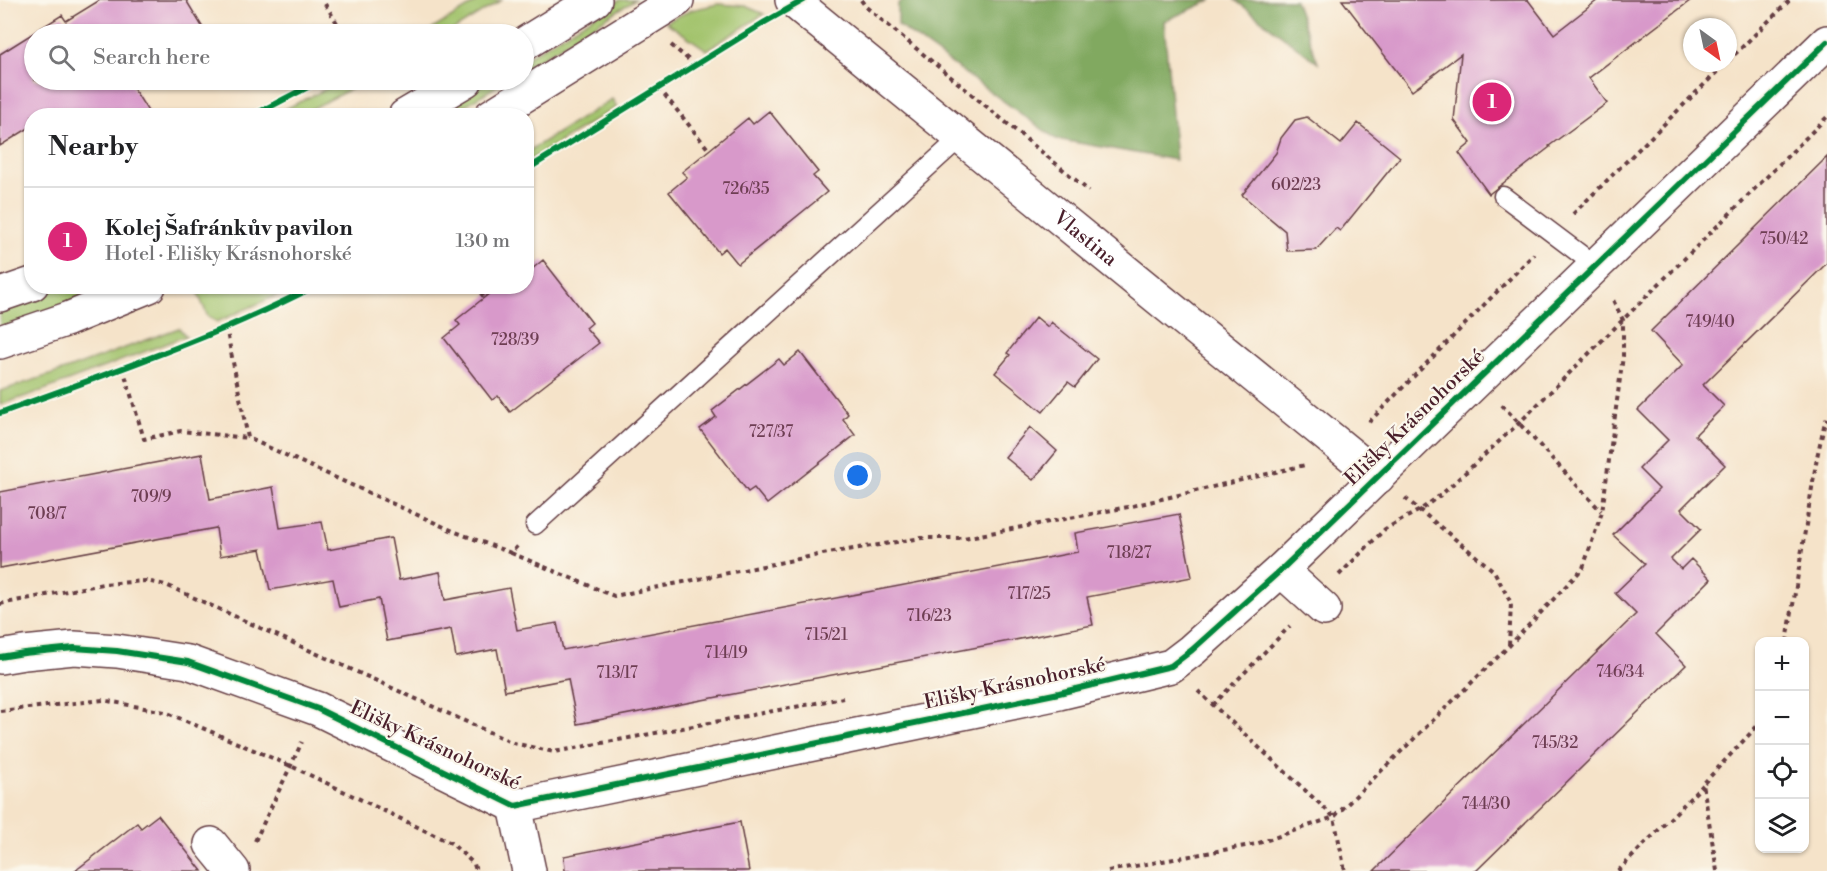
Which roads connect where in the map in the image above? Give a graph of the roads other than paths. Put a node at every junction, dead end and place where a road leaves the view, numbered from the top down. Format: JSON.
{"nodes":[{"id":1,"x":595,"y":0,"type":"edge"},
{"id":2,"x":677,"y":0,"type":"edge"},
{"id":3,"x":792,"y":0,"type":"edge"},
{"id":4,"x":534,"y":38,"type":"edge"},
{"id":5,"x":1827,"y":42,"type":"edge"},
{"id":6,"x":534,"y":89,"type":"edge"},
{"id":7,"x":449,"y":90,"type":"edge"},
{"id":8,"x":533,"y":90,"type":"edge"},
{"id":9,"x":419,"y":108,"type":"edge"},
{"id":10,"x":504,"y":108,"type":"edge"},
{"id":11,"x":961,"y":137,"type":"junction"},
{"id":12,"x":1503,"y":196,"type":"dead end"},
{"id":13,"x":1596,"y":266,"type":"junction"},
{"id":14,"x":24,"y":287,"type":"edge"},
{"id":15,"x":129,"y":294,"type":"edge"},
{"id":16,"x":0,"y":295,"type":"edge"},
{"id":17,"x":0,"y":342,"type":"edge"},
{"id":18,"x":1378,"y":477,"type":"junction"},
{"id":19,"x":535,"y":525,"type":"road end"},
{"id":20,"x":1281,"y":570,"type":"junction"},
{"id":21,"x":1320,"y":604,"type":"road end"},
{"id":22,"x":0,"y":657,"type":"edge"},
{"id":23,"x":515,"y":806,"type":"junction"},
{"id":24,"x":211,"y":844,"type":"dead end"},
{"id":25,"x":242,"y":860,"type":"edge"},
{"id":26,"x":529,"y":871,"type":"edge"}],
"edges":[{"from":1,"to":4,"type":"street"},
{"from":2,"to":6,"type":"street"},
{"from":3,"to":11,"type":"street","name":"Vlastina"},
{"from":5,"to":13,"type":"street","name":"Elišky Krásnohorské"},
{"from":7,"to":9,"type":"street"},
{"from":8,"to":10,"type":"street"},
{"from":11,"to":18,"type":"street","name":"Vlastina"},
{"from":11,"to":19,"type":"lane"},
{"from":12,"to":13,"type":"lane"},
{"from":13,"to":18,"type":"street","name":"Elišky Krásnohorské"},
{"from":14,"to":16,"type":"street"},
{"from":15,"to":17,"type":"street"},
{"from":18,"to":20,"type":"street","name":"Elišky Krásnohorské"},
{"from":20,"to":21,"type":"street"},
{"from":20,"to":23,"type":"street","name":"Elišky Krásnohorské"},
{"from":22,"to":23,"type":"street","name":"Elišky Krásnohorské"},
{"from":23,"to":26,"type":"street","name":"Elišky Krásnohorské"},
{"from":24,"to":25,"type":"street"}]}
